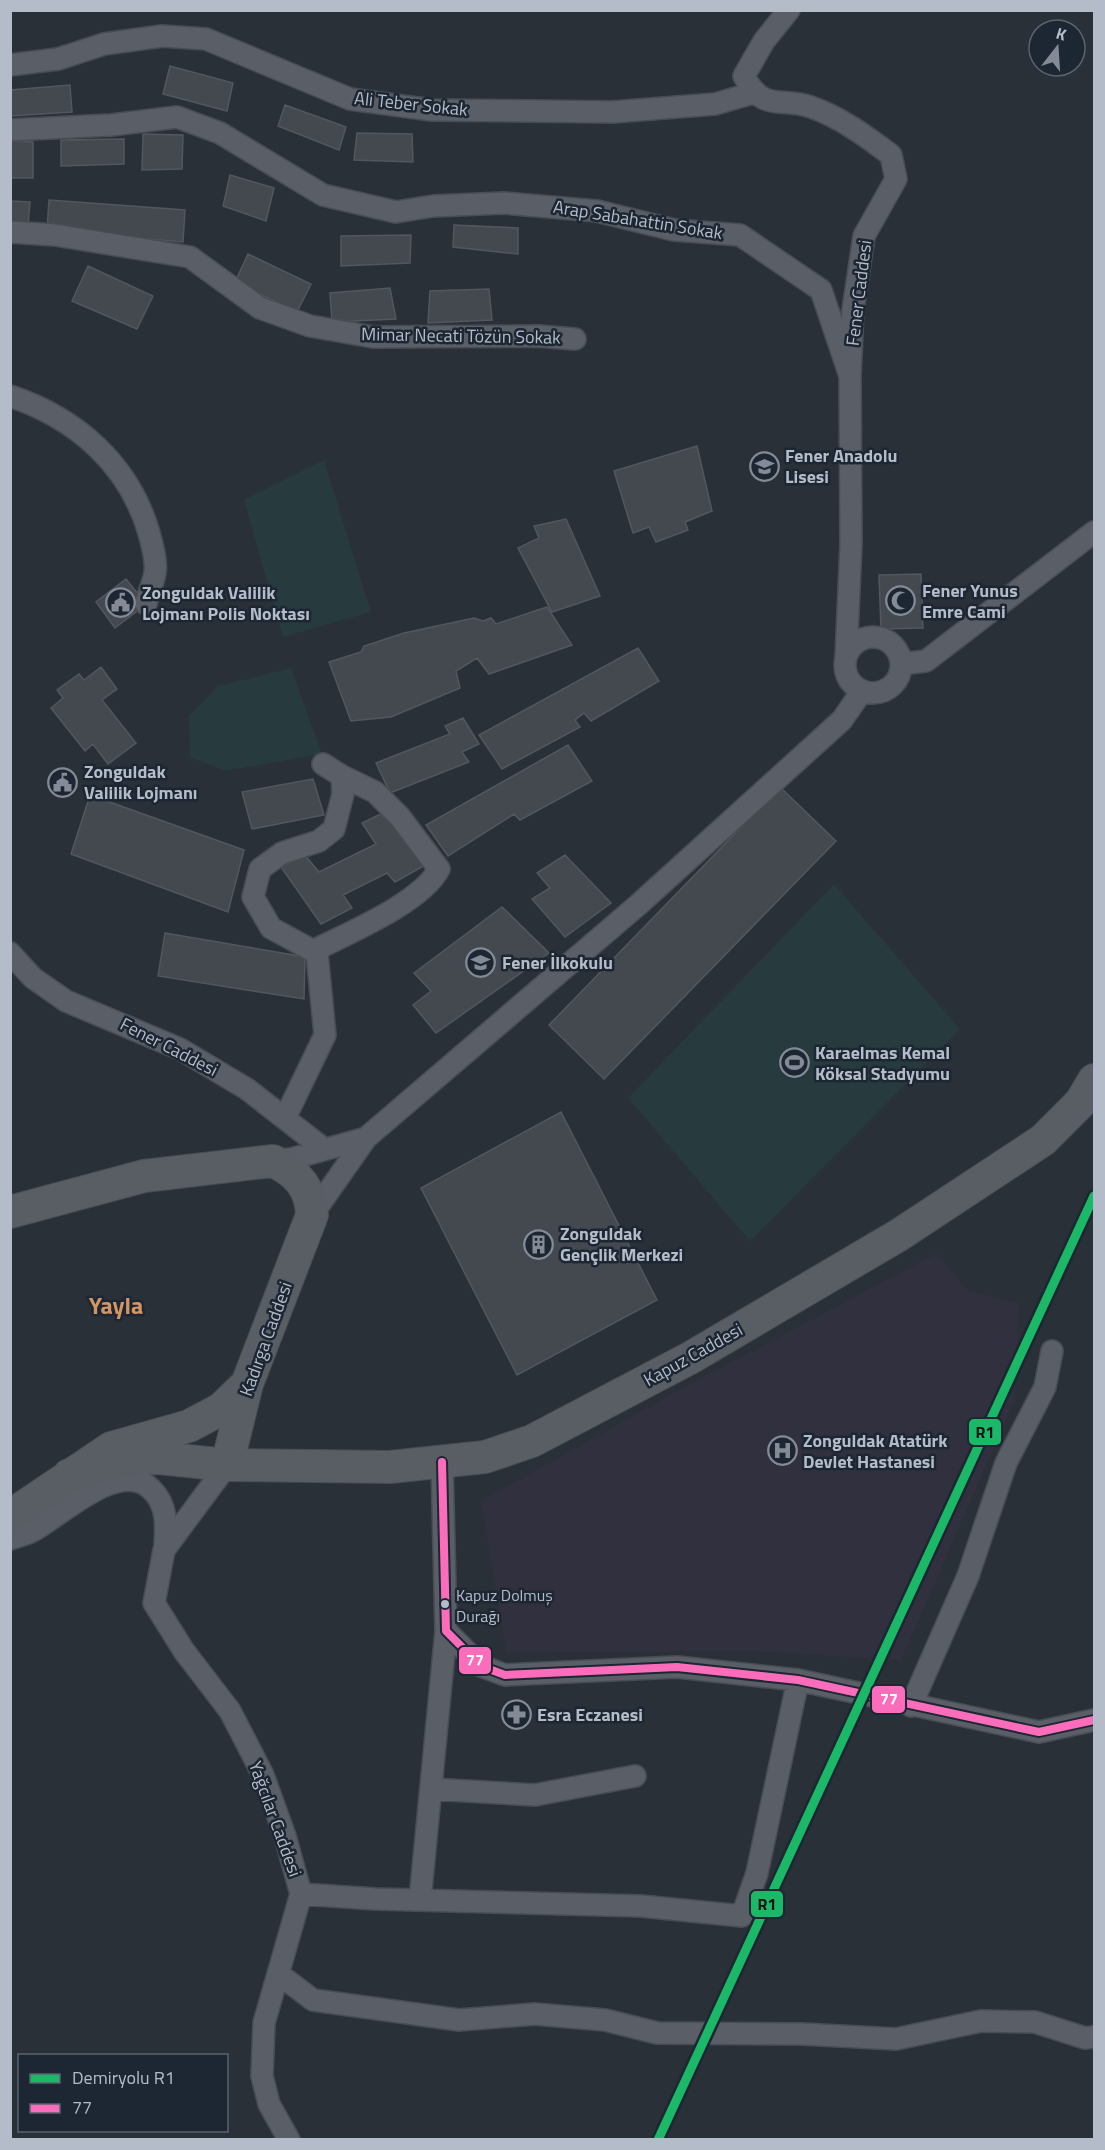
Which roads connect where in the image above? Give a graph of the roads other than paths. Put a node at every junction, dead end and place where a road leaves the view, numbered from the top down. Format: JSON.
{"nodes":[{"id":1,"x":789,"y":10,"type":"edge"},
{"id":2,"x":10,"y":64,"type":"edge"},
{"id":3,"x":753,"y":93,"type":"junction"},
{"id":4,"x":10,"y":130,"type":"edge"},
{"id":5,"x":10,"y":232,"type":"edge"},
{"id":6,"x":575,"y":339,"type":"dead end"},
{"id":7,"x":850,"y":376,"type":"junction"},
{"id":8,"x":10,"y":396,"type":"edge"},
{"id":9,"x":1095,"y":532,"type":"edge"},
{"id":10,"x":146,"y":604,"type":"dead end"},
{"id":11,"x":846,"y":657,"type":"junction"},
{"id":12,"x":901,"y":664,"type":"junction"},
{"id":13,"x":862,"y":691,"type":"junction"},
{"id":14,"x":323,"y":764,"type":"dead end"},
{"id":15,"x":342,"y":776,"type":"junction"},
{"id":16,"x":313,"y":951,"type":"junction"},
{"id":17,"x":10,"y":953,"type":"edge"},
{"id":18,"x":1095,"y":1080,"type":"edge"},
{"id":19,"x":285,"y":1118,"type":"junction"},
{"id":20,"x":366,"y":1138,"type":"junction"},
{"id":21,"x":324,"y":1149,"type":"junction"},
{"id":22,"x":273,"y":1161,"type":"junction"},
{"id":23,"x":10,"y":1212,"type":"edge"},
{"id":24,"x":312,"y":1215,"type":"junction"},
{"id":25,"x":1052,"y":1351,"type":"dead end"},
{"id":26,"x":247,"y":1384,"type":"junction"},
{"id":27,"x":442,"y":1462,"type":"junction"},
{"id":28,"x":279,"y":1465,"type":"junction"},
{"id":29,"x":227,"y":1466,"type":"junction"},
{"id":30,"x":69,"y":1475,"type":"junction"},
{"id":31,"x":10,"y":1516,"type":"edge"},
{"id":32,"x":10,"y":1539,"type":"edge"},
{"id":33,"x":164,"y":1550,"type":"junction"},
{"id":34,"x":446,"y":1631,"type":"junction"},
{"id":35,"x":798,"y":1680,"type":"junction"},
{"id":36,"x":911,"y":1706,"type":"junction"},
{"id":37,"x":1095,"y":1720,"type":"edge"},
{"id":38,"x":635,"y":1776,"type":"dead end"},
{"id":39,"x":431,"y":1789,"type":"junction"},
{"id":40,"x":301,"y":1894,"type":"junction"},
{"id":41,"x":420,"y":1900,"type":"junction"},
{"id":42,"x":280,"y":1975,"type":"junction"},
{"id":43,"x":1095,"y":2037,"type":"edge"},
{"id":44,"x":289,"y":2139,"type":"edge"}],
"edges":[{"from":1,"to":3,"type":"street"},
{"from":2,"to":3,"type":"street","name":"Ali Teber Sokak"},
{"from":3,"to":7,"type":"street","name":"Fener Caddesi"},
{"from":4,"to":7,"type":"street","name":"Arap Sabahattin Sokak"},
{"from":5,"to":6,"type":"street","name":"Mimar Necati Tözün Sokak"},
{"from":7,"to":11,"type":"street","name":"Fener Caddesi"},
{"from":8,"to":10,"type":"street"},
{"from":9,"to":12,"type":"street"},
{"from":11,"to":12,"type":"street"},
{"from":11,"to":13,"type":"street"},
{"from":12,"to":13,"type":"street"},
{"from":13,"to":20,"type":"street"},
{"from":14,"to":15,"type":"street"},
{"from":15,"to":16,"type":"street"},
{"from":15,"to":16,"type":"street"},
{"from":16,"to":19,"type":"street"},
{"from":17,"to":19,"type":"street","name":"Fener Caddesi"},
{"from":18,"to":27,"type":"main road","name":"Kapuz Caddesi"},
{"from":19,"to":21,"type":"street","name":"Fener Caddesi"},
{"from":20,"to":21,"type":"street"},
{"from":20,"to":24,"type":"street"},
{"from":21,"to":22,"type":"street"},
{"from":22,"to":23,"type":"main road"},
{"from":22,"to":24,"type":"main road"},
{"from":24,"to":26,"type":"main road","name":"Kadırga Caddesi"},
{"from":25,"to":36,"type":"street"},
{"from":26,"to":28,"type":"main road"},
{"from":26,"to":29,"type":"main road","name":"Kadırga Caddesi"},
{"from":26,"to":30,"type":"main road"},
{"from":27,"to":28,"type":"main road","name":"Kapuz Caddesi"},
{"from":27,"to":34,"type":"street"},
{"from":28,"to":29,"type":"main road","name":"Kapuz Caddesi"},
{"from":29,"to":30,"type":"main road","name":"Kapuz Caddesi"},
{"from":29,"to":33,"type":"street","name":"Yağcılar Caddesi"},
{"from":30,"to":31,"type":"main road"},
{"from":32,"to":33,"type":"street"},
{"from":33,"to":40,"type":"street","name":"Yağcılar Caddesi"},
{"from":34,"to":35,"type":"street"},
{"from":34,"to":39,"type":"street"},
{"from":35,"to":36,"type":"street"},
{"from":35,"to":41,"type":"street"},
{"from":36,"to":37,"type":"street"},
{"from":38,"to":39,"type":"street"},
{"from":39,"to":41,"type":"street"},
{"from":40,"to":41,"type":"street"},
{"from":40,"to":42,"type":"street","name":"Yağcılar Caddesi"},
{"from":42,"to":43,"type":"street"},
{"from":42,"to":44,"type":"street","name":"Yağcılar Caddesi"}]}
